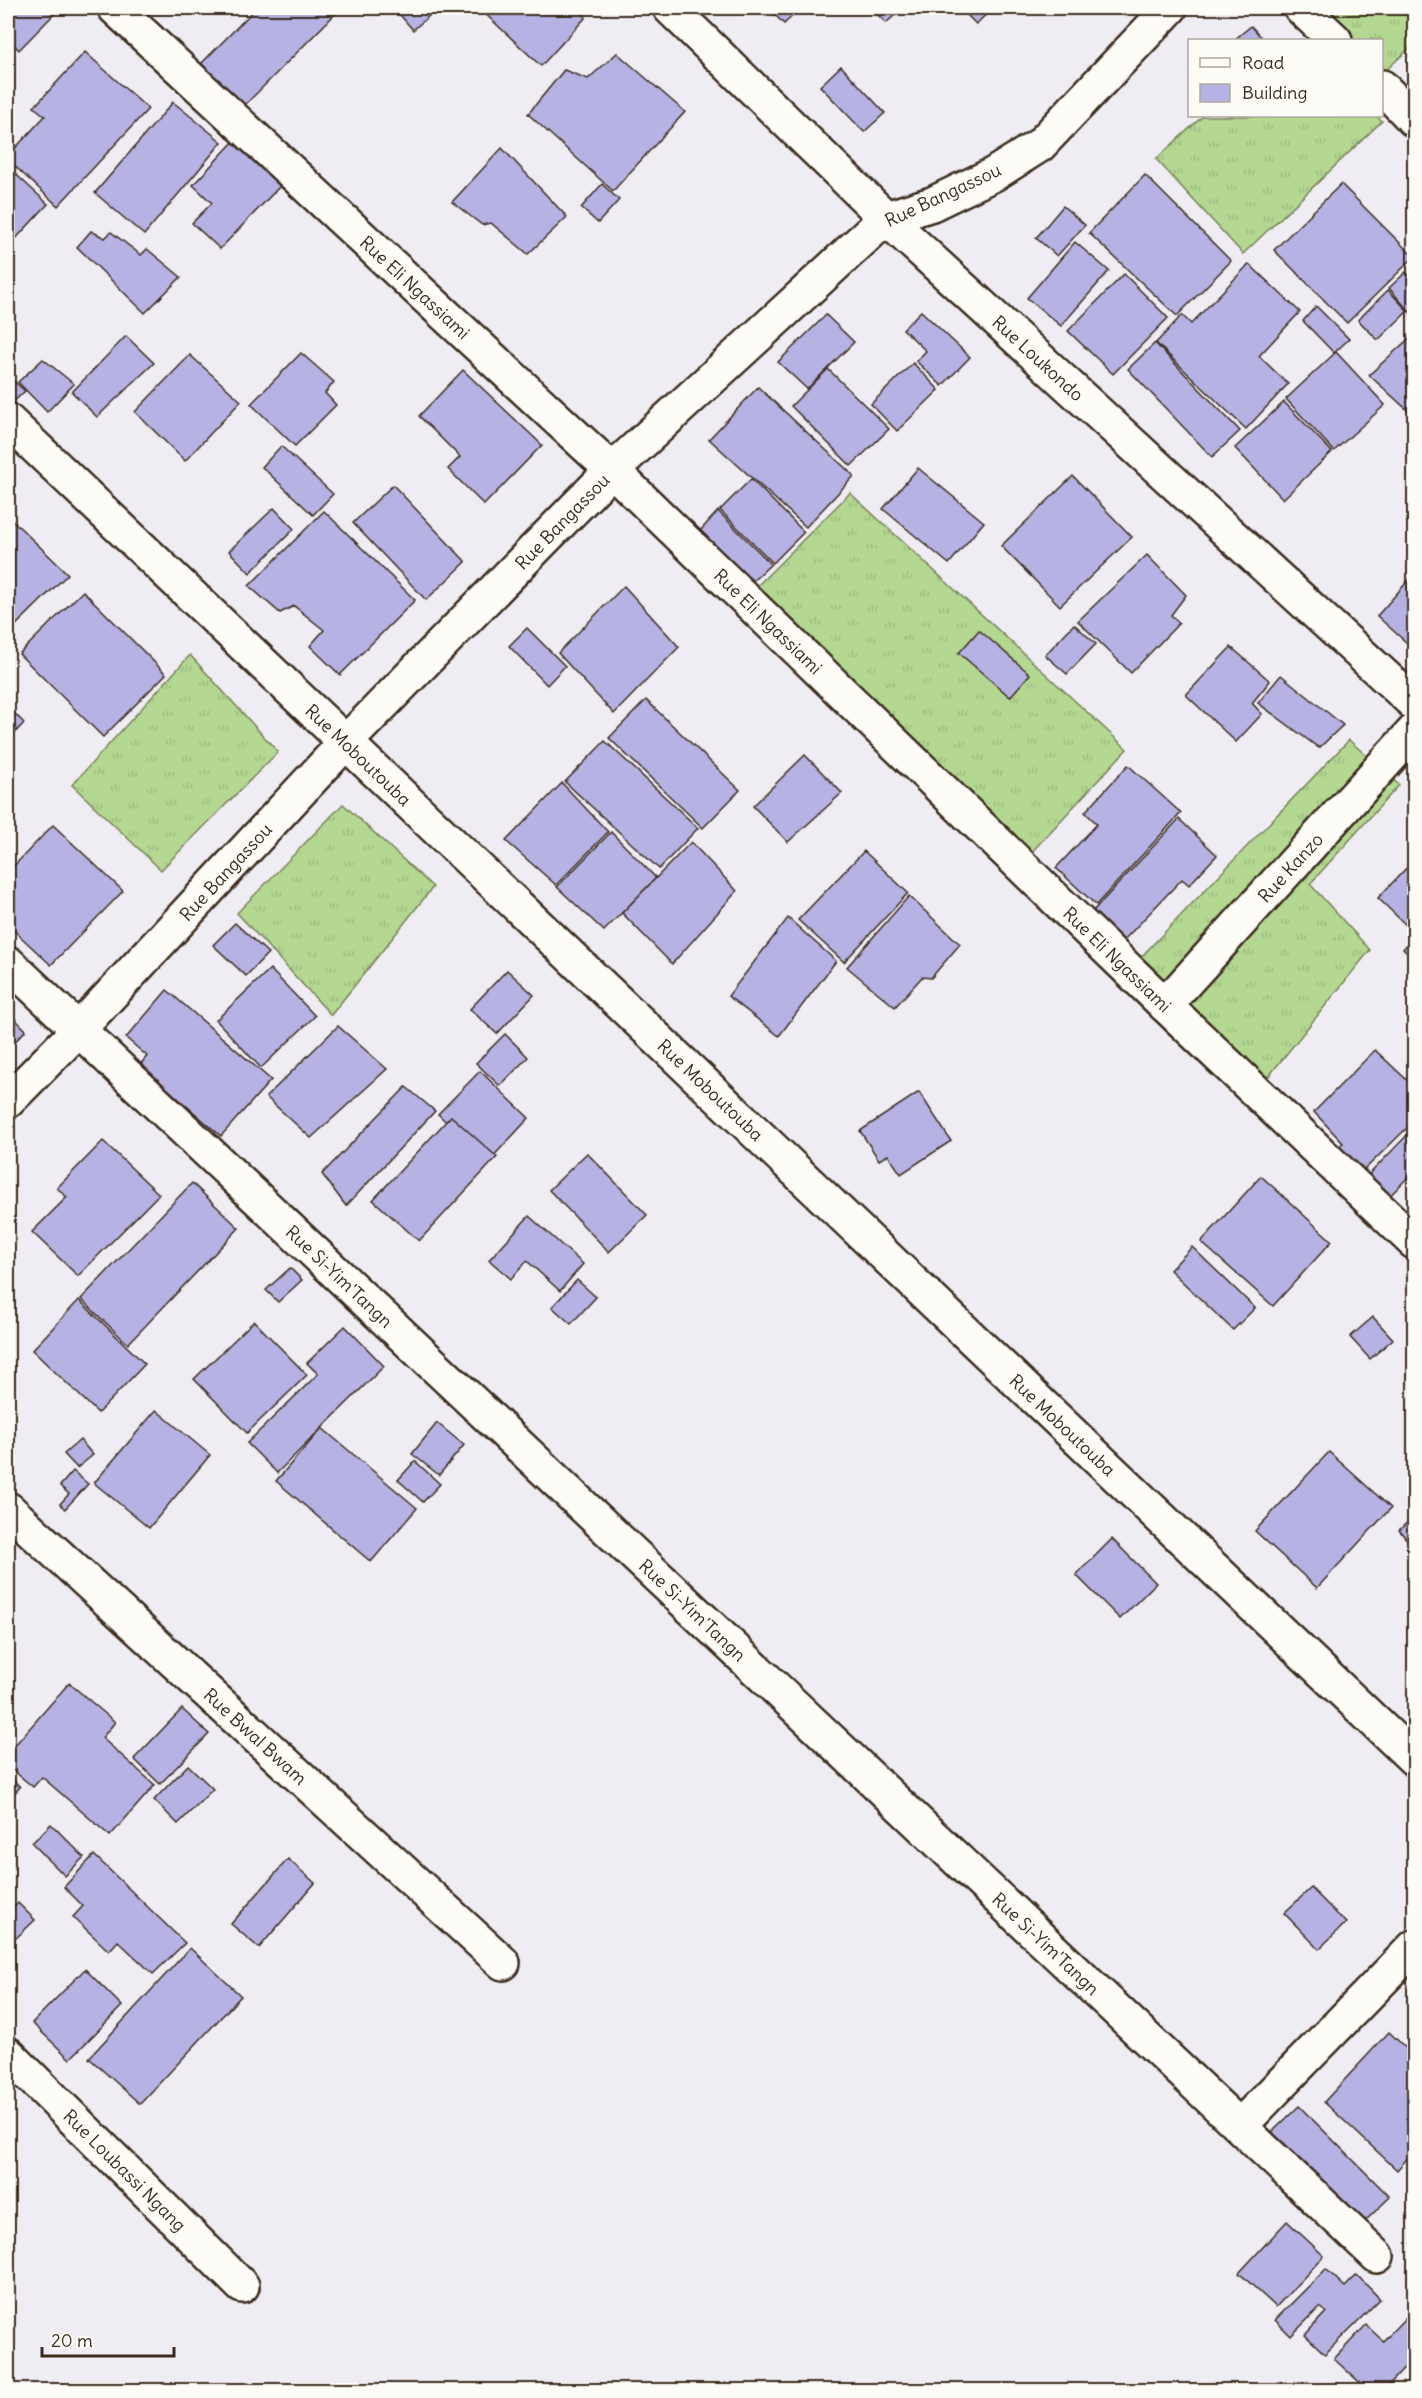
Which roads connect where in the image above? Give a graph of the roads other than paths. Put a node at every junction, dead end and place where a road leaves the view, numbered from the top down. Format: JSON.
{"nodes":[{"id":1,"x":115,"y":8,"type":"edge"},
{"id":2,"x":670,"y":8,"type":"edge"},
{"id":3,"x":1170,"y":8,"type":"edge"},
{"id":4,"x":1301,"y":8,"type":"edge"},
{"id":5,"x":1334,"y":39,"type":"edge"},
{"id":6,"x":1383,"y":88,"type":"edge"},
{"id":7,"x":1414,"y":120,"type":"edge"},
{"id":8,"x":886,"y":218,"type":"junction"},
{"id":9,"x":8,"y":421,"type":"edge"},
{"id":10,"x":612,"y":470,"type":"junction"},
{"id":11,"x":1414,"y":703,"type":"edge"},
{"id":12,"x":1414,"y":731,"type":"edge"},
{"id":13,"x":345,"y":743,"type":"junction"},
{"id":14,"x":8,"y":963,"type":"edge"},
{"id":15,"x":1164,"y":1005,"type":"junction"},
{"id":16,"x":78,"y":1030,"type":"junction"},
{"id":17,"x":8,"y":1101,"type":"edge"},
{"id":18,"x":1414,"y":1242,"type":"edge"},
{"id":19,"x":8,"y":1509,"type":"edge"},
{"id":20,"x":1414,"y":1759,"type":"edge"},
{"id":21,"x":1414,"y":1947,"type":"edge"},
{"id":22,"x":503,"y":1963,"type":"dead end"},
{"id":23,"x":8,"y":2054,"type":"edge"},
{"id":24,"x":1240,"y":2126,"type":"junction"},
{"id":25,"x":1377,"y":2256,"type":"dead end"},
{"id":26,"x":242,"y":2286,"type":"dead end"}],
"edges":[{"from":1,"to":10,"type":"street","name":"Rue Eli Ngassiami"},
{"from":2,"to":8,"type":"street","name":"Rue Loukondo"},
{"from":3,"to":8,"type":"street","name":"Rue Bangassou"},
{"from":4,"to":5,"type":"street"},
{"from":6,"to":7,"type":"street"},
{"from":8,"to":10,"type":"street","name":"Rue Bangassou"},
{"from":8,"to":11,"type":"street","name":"Rue Loukondo"},
{"from":9,"to":13,"type":"street","name":"Rue Moboutouba"},
{"from":10,"to":13,"type":"street","name":"Rue Bangassou"},
{"from":10,"to":15,"type":"street","name":"Rue Eli Ngassiami"},
{"from":12,"to":15,"type":"street","name":"Rue Kanzo"},
{"from":13,"to":16,"type":"street","name":"Rue Bangassou"},
{"from":13,"to":20,"type":"street","name":"Rue Moboutouba"},
{"from":14,"to":16,"type":"street","name":"Rue Si-Yim'Tangn"},
{"from":15,"to":18,"type":"street","name":"Rue Eli Ngassiami"},
{"from":16,"to":17,"type":"street","name":"Rue Bangassou"},
{"from":16,"to":24,"type":"street","name":"Rue Si-Yim'Tangn"},
{"from":19,"to":22,"type":"street","name":"Rue Bwal Bwam"},
{"from":21,"to":24,"type":"street"},
{"from":23,"to":26,"type":"street","name":"Rue Loubassi Ngang"},
{"from":24,"to":25,"type":"street","name":"Rue Si-Yim'Tangn"}]}
